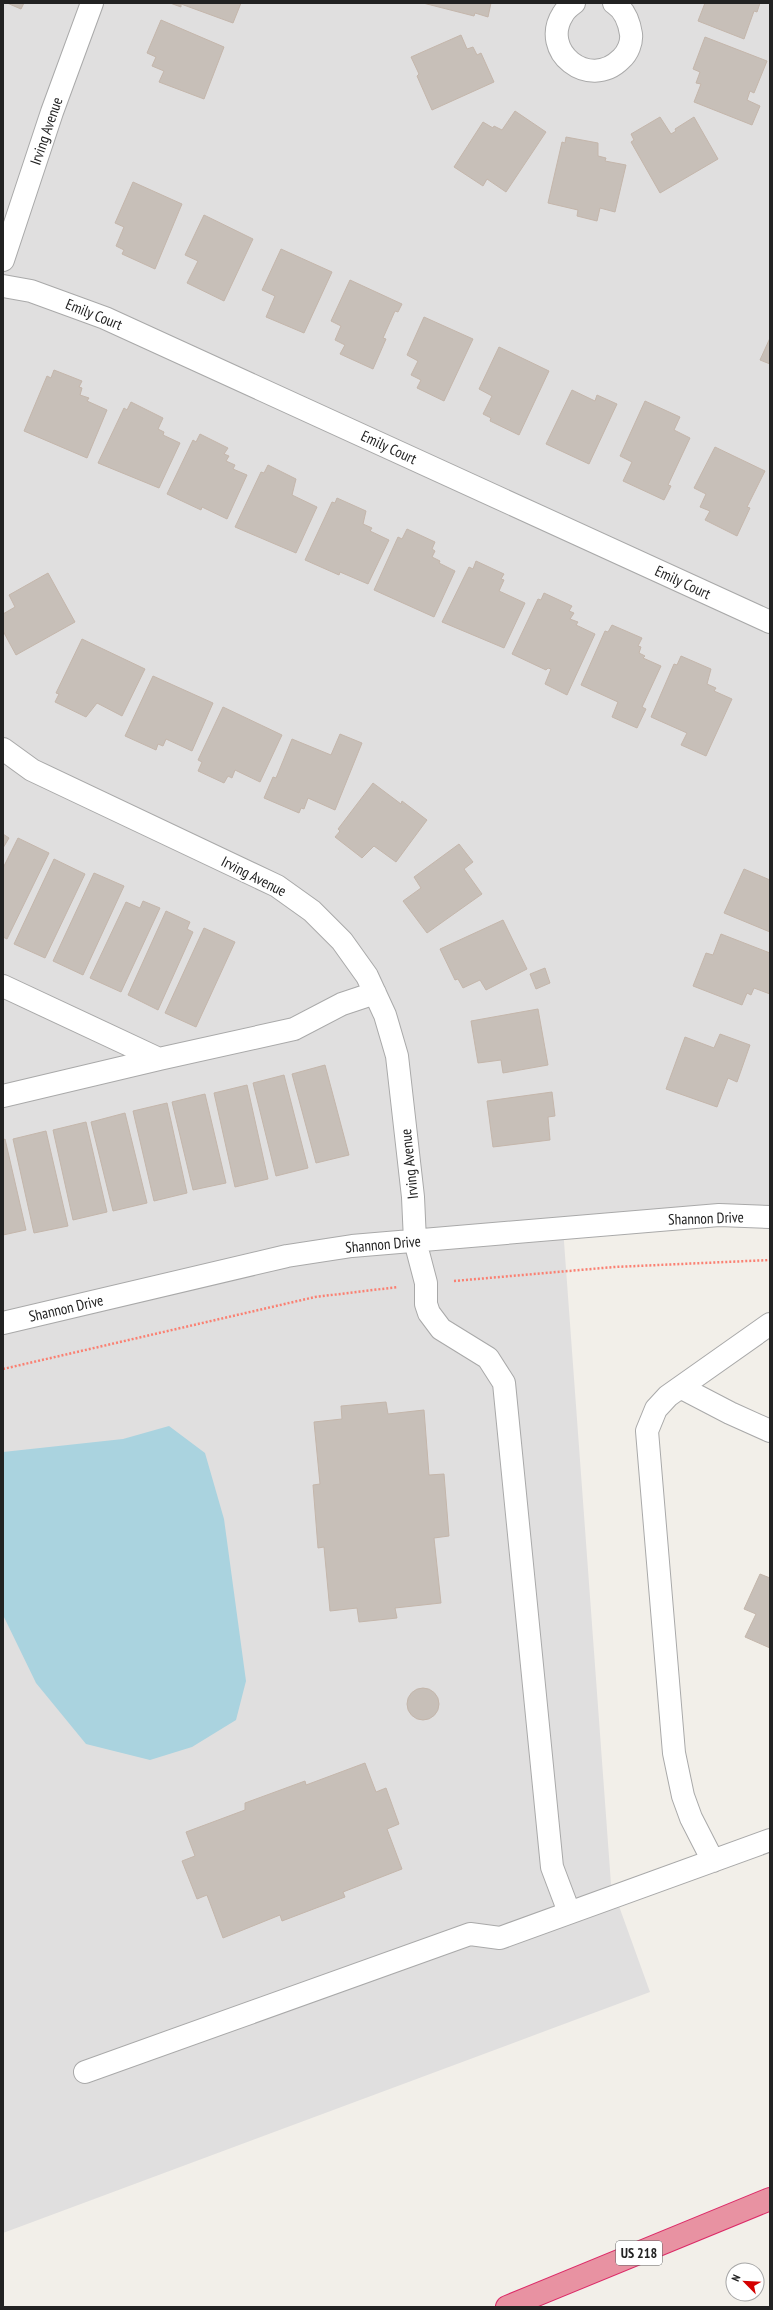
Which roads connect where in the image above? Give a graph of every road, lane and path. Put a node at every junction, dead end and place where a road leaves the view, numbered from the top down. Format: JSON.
{"nodes":[{"id":1,"x":92,"y":3,"type":"edge"},
{"id":2,"x":574,"y":3,"type":"edge"},
{"id":3,"x":614,"y":3,"type":"edge"},
{"id":4,"x":3,"y":260,"type":"edge"},
{"id":5,"x":3,"y":286,"type":"edge"},
{"id":6,"x":770,"y":622,"type":"edge"},
{"id":7,"x":3,"y":749,"type":"edge"},
{"id":8,"x":3,"y":986,"type":"edge"},
{"id":9,"x":375,"y":993,"type":"junction"},
{"id":10,"x":159,"y":1059,"type":"junction"},
{"id":11,"x":3,"y":1096,"type":"edge"},
{"id":12,"x":770,"y":1217,"type":"edge"},
{"id":13,"x":415,"y":1241,"type":"junction"},
{"id":14,"x":770,"y":1260,"type":"edge"},
{"id":15,"x":426,"y":1283,"type":"junction"},
{"id":16,"x":3,"y":1323,"type":"edge"},
{"id":17,"x":770,"y":1324,"type":"edge"},
{"id":18,"x":3,"y":1369,"type":"edge"},
{"id":19,"x":682,"y":1388,"type":"junction"},
{"id":20,"x":770,"y":1431,"type":"edge"},
{"id":21,"x":770,"y":1840,"type":"edge"},
{"id":22,"x":712,"y":1861,"type":"junction"},
{"id":23,"x":569,"y":1912,"type":"junction"},
{"id":24,"x":85,"y":2072,"type":"dead end"},
{"id":25,"x":770,"y":2199,"type":"edge"},
{"id":26,"x":507,"y":2307,"type":"edge"}],
"edges":[{"from":1,"to":4,"type":"street","name":"Irving Avenue"},
{"from":2,"to":3,"type":"street"},
{"from":5,"to":6,"type":"street","name":"Emily Court"},
{"from":7,"to":9,"type":"street","name":"Irving Avenue"},
{"from":8,"to":10,"type":"street"},
{"from":9,"to":10,"type":"street"},
{"from":9,"to":13,"type":"street","name":"Irving Avenue"},
{"from":10,"to":11,"type":"street"},
{"from":12,"to":13,"type":"street","name":"Shannon Drive"},
{"from":13,"to":15,"type":"street","name":"Irving Avenue"},
{"from":13,"to":16,"type":"street","name":"Shannon Drive"},
{"from":14,"to":15,"type":"path"},
{"from":15,"to":18,"type":"path"},
{"from":15,"to":23,"type":"street","name":"Irving Avenue"},
{"from":17,"to":19,"type":"street"},
{"from":19,"to":20,"type":"street"},
{"from":19,"to":22,"type":"street"},
{"from":21,"to":22,"type":"street"},
{"from":22,"to":23,"type":"street"},
{"from":23,"to":24,"type":"street"},
{"from":25,"to":26,"type":"highway","number":"US 218"}]}
